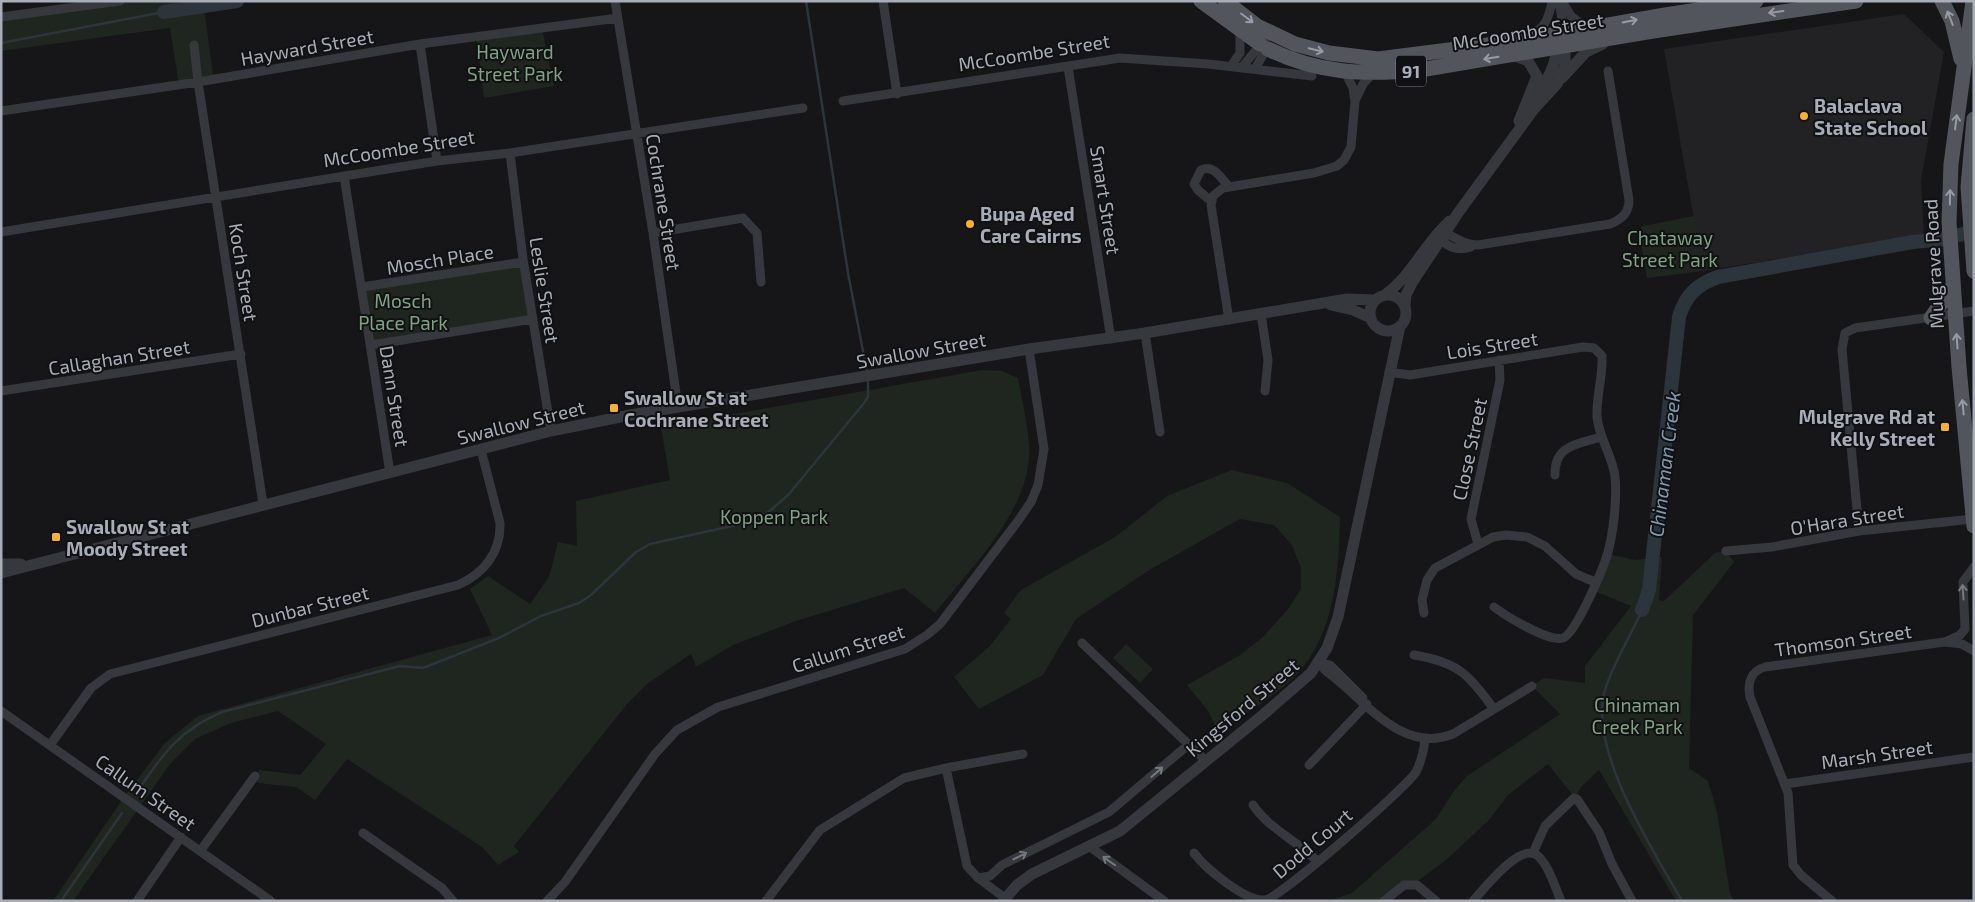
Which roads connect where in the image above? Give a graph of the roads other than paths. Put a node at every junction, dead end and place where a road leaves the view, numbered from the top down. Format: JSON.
{"nodes":[{"id":1,"x":120,"y":1,"type":"edge"},
{"id":2,"x":616,"y":1,"type":"edge"},
{"id":3,"x":883,"y":1,"type":"edge"},
{"id":4,"x":1200,"y":1,"type":"edge"},
{"id":5,"x":1225,"y":1,"type":"edge"},
{"id":6,"x":1756,"y":1,"type":"edge"},
{"id":7,"x":1856,"y":1,"type":"edge"},
{"id":8,"x":1942,"y":1,"type":"edge"},
{"id":9,"x":1973,"y":1,"type":"edge"},
{"id":10,"x":1556,"y":2,"type":"edge"},
{"id":11,"x":1,"y":17,"type":"edge"},
{"id":12,"x":618,"y":18,"type":"junction"},
{"id":13,"x":1588,"y":29,"type":"junction"},
{"id":14,"x":1240,"y":31,"type":"junction"},
{"id":15,"x":1653,"y":31,"type":"junction"},
{"id":16,"x":1560,"y":39,"type":"junction"},
{"id":17,"x":1266,"y":42,"type":"junction"},
{"id":18,"x":420,"y":44,"type":"junction"},
{"id":19,"x":194,"y":45,"type":"dead end"},
{"id":20,"x":1512,"y":48,"type":"junction"},
{"id":21,"x":1231,"y":66,"type":"junction"},
{"id":22,"x":1068,"y":67,"type":"junction"},
{"id":23,"x":1242,"y":67,"type":"junction"},
{"id":24,"x":1255,"y":69,"type":"junction"},
{"id":25,"x":1963,"y":70,"type":"junction"},
{"id":26,"x":1608,"y":71,"type":"dead end"},
{"id":27,"x":1345,"y":72,"type":"junction"},
{"id":28,"x":1372,"y":74,"type":"junction"},
{"id":29,"x":1312,"y":76,"type":"dead end"},
{"id":30,"x":198,"y":82,"type":"junction"},
{"id":31,"x":1557,"y":84,"type":"junction"},
{"id":32,"x":897,"y":94,"type":"junction"},
{"id":33,"x":843,"y":101,"type":"dead end"},
{"id":34,"x":1355,"y":101,"type":"junction"},
{"id":35,"x":803,"y":108,"type":"dead end"},
{"id":36,"x":1534,"y":109,"type":"junction"},
{"id":37,"x":1,"y":110,"type":"edge"},
{"id":38,"x":1974,"y":119,"type":"edge"},
{"id":39,"x":637,"y":134,"type":"junction"},
{"id":40,"x":1508,"y":145,"type":"junction"},
{"id":41,"x":510,"y":153,"type":"junction"},
{"id":42,"x":437,"y":161,"type":"junction"},
{"id":43,"x":344,"y":176,"type":"junction"},
{"id":44,"x":1228,"y":187,"type":"junction"},
{"id":45,"x":216,"y":198,"type":"junction"},
{"id":46,"x":1211,"y":201,"type":"junction"},
{"id":47,"x":1,"y":232,"type":"edge"},
{"id":48,"x":653,"y":233,"type":"junction"},
{"id":49,"x":1442,"y":235,"type":"junction"},
{"id":50,"x":523,"y":262,"type":"junction"},
{"id":51,"x":1974,"y":271,"type":"edge"},
{"id":52,"x":761,"y":282,"type":"dead end"},
{"id":53,"x":1953,"y":286,"type":"junction"},
{"id":54,"x":362,"y":287,"type":"junction"},
{"id":55,"x":1386,"y":294,"type":"junction"},
{"id":56,"x":1375,"y":300,"type":"junction"},
{"id":57,"x":1322,"y":305,"type":"junction"},
{"id":58,"x":1405,"y":305,"type":"junction"},
{"id":59,"x":1974,"y":311,"type":"edge"},
{"id":60,"x":1261,"y":314,"type":"junction"},
{"id":61,"x":1955,"y":314,"type":"junction"},
{"id":62,"x":1370,"y":318,"type":"junction"},
{"id":63,"x":1931,"y":318,"type":"junction"},
{"id":64,"x":533,"y":319,"type":"junction"},
{"id":65,"x":1229,"y":320,"type":"junction"},
{"id":66,"x":1400,"y":326,"type":"junction"},
{"id":67,"x":1378,"y":328,"type":"junction"},
{"id":68,"x":1145,"y":334,"type":"junction"},
{"id":69,"x":1111,"y":339,"type":"junction"},
{"id":70,"x":371,"y":346,"type":"junction"},
{"id":71,"x":1029,"y":349,"type":"junction"},
{"id":72,"x":241,"y":354,"type":"junction"},
{"id":73,"x":1499,"y":360,"type":"junction"},
{"id":74,"x":1389,"y":372,"type":"junction"},
{"id":75,"x":1265,"y":390,"type":"dead end"},
{"id":76,"x":1,"y":391,"type":"edge"},
{"id":77,"x":678,"y":408,"type":"junction"},
{"id":78,"x":551,"y":431,"type":"junction"},
{"id":79,"x":1160,"y":432,"type":"dead end"},
{"id":80,"x":1602,"y":437,"type":"junction"},
{"id":81,"x":481,"y":450,"type":"junction"},
{"id":82,"x":390,"y":473,"type":"junction"},
{"id":83,"x":1555,"y":475,"type":"dead end"},
{"id":84,"x":263,"y":504,"type":"junction"},
{"id":85,"x":1973,"y":519,"type":"edge"},
{"id":86,"x":1974,"y":526,"type":"edge"},
{"id":87,"x":1859,"y":531,"type":"junction"},
{"id":88,"x":1478,"y":544,"type":"junction"},
{"id":89,"x":1726,"y":551,"type":"dead end"},
{"id":90,"x":1974,"y":567,"type":"edge"},
{"id":91,"x":2,"y":568,"type":"edge"},
{"id":92,"x":1595,"y":582,"type":"junction"},
{"id":93,"x":1494,"y":607,"type":"dead end"},
{"id":94,"x":1424,"y":613,"type":"dead end"},
{"id":95,"x":1944,"y":642,"type":"junction"},
{"id":96,"x":1082,"y":643,"type":"dead end"},
{"id":97,"x":1974,"y":651,"type":"edge"},
{"id":98,"x":1414,"y":655,"type":"dead end"},
{"id":99,"x":1318,"y":662,"type":"junction"},
{"id":100,"x":1532,"y":686,"type":"dead end"},
{"id":101,"x":1367,"y":704,"type":"junction"},
{"id":102,"x":1493,"y":708,"type":"junction"},
{"id":103,"x":1,"y":711,"type":"edge"},
{"id":104,"x":1425,"y":739,"type":"junction"},
{"id":105,"x":50,"y":745,"type":"junction"},
{"id":106,"x":1188,"y":745,"type":"junction"},
{"id":107,"x":1023,"y":754,"type":"dead end"},
{"id":108,"x":1974,"y":757,"type":"edge"},
{"id":109,"x":1206,"y":761,"type":"junction"},
{"id":110,"x":1309,"y":765,"type":"dead end"},
{"id":111,"x":946,"y":768,"type":"junction"},
{"id":112,"x":255,"y":776,"type":"dead end"},
{"id":113,"x":1786,"y":784,"type":"junction"},
{"id":114,"x":1253,"y":805,"type":"dead end"},
{"id":115,"x":363,"y":833,"type":"dead end"},
{"id":116,"x":181,"y":837,"type":"junction"},
{"id":117,"x":1089,"y":846,"type":"junction"},
{"id":118,"x":201,"y":850,"type":"junction"},
{"id":119,"x":1194,"y":853,"type":"dead end"},
{"id":120,"x":1533,"y":853,"type":"junction"},
{"id":121,"x":1318,"y":862,"type":"junction"},
{"id":122,"x":978,"y":878,"type":"junction"},
{"id":123,"x":266,"y":899,"type":"edge"},
{"id":124,"x":1004,"y":899,"type":"edge"},
{"id":125,"x":136,"y":901,"type":"edge"},
{"id":126,"x":454,"y":901,"type":"edge"},
{"id":127,"x":547,"y":901,"type":"edge"},
{"id":128,"x":766,"y":901,"type":"edge"},
{"id":129,"x":1164,"y":901,"type":"edge"},
{"id":130,"x":1384,"y":901,"type":"edge"},
{"id":131,"x":1436,"y":901,"type":"edge"},
{"id":132,"x":1473,"y":901,"type":"edge"},
{"id":133,"x":1561,"y":901,"type":"edge"},
{"id":134,"x":1632,"y":901,"type":"edge"},
{"id":135,"x":1832,"y":901,"type":"edge"}],
"edges":[{"from":1,"to":11,"type":"street"},
{"from":2,"to":12,"type":"street","name":"Cochrane Street"},
{"from":3,"to":32,"type":"street"},
{"from":4,"to":14,"type":"main road","number":"91"},
{"from":5,"to":17,"type":"main road","number":"91","one_way":true},
{"from":13,"to":6,"type":"main road","name":"McCoombe Street","number":"91","one_way":true},
{"from":7,"to":15,"type":"main road","name":"McCoombe Street","number":"91","one_way":true},
{"from":25,"to":8,"type":"main road","one_way":true},
{"from":9,"to":25,"type":"main road","name":"Mulgrave Road"},
{"from":10,"to":13,"type":"street"},
{"from":10,"to":16,"type":"street"},
{"from":10,"to":20,"type":"street"},
{"from":12,"to":18,"type":"street","name":"Hayward Street"},
{"from":12,"to":39,"type":"street","name":"Cochrane Street"},
{"from":13,"to":16,"type":"main road","name":"McCoombe Street","number":"91"},
{"from":14,"to":17,"type":"main road","number":"91"},
{"from":14,"to":21,"type":"street"},
{"from":15,"to":16,"type":"main road","name":"McCoombe Street","number":"91"},
{"from":15,"to":31,"type":"street"},
{"from":16,"to":20,"type":"main road","name":"McCoombe Street","number":"91"},
{"from":16,"to":31,"type":"street"},
{"from":16,"to":36,"type":"street"},
{"from":17,"to":20,"type":"main road","name":"McCoombe Street","number":"91","one_way":true},
{"from":17,"to":23,"type":"street"},
{"from":17,"to":24,"type":"street"},
{"from":17,"to":27,"type":"main road","name":"McCoombe Street","number":"91"},
{"from":18,"to":30,"type":"street","name":"Hayward Street"},
{"from":18,"to":42,"type":"street"},
{"from":19,"to":30,"type":"street","name":"Koch Street"},
{"from":20,"to":28,"type":"main road","name":"McCoombe Street","number":"91","one_way":true},
{"from":20,"to":40,"type":"street"},
{"from":21,"to":22,"type":"street","name":"McCoombe Street"},
{"from":21,"to":23,"type":"street","name":"McCoombe Street"},
{"from":22,"to":32,"type":"street","name":"McCoombe Street"},
{"from":22,"to":69,"type":"street","name":"Smart Street"},
{"from":23,"to":24,"type":"street","name":"McCoombe Street"},
{"from":24,"to":29,"type":"street","name":"McCoombe Street"},
{"from":53,"to":25,"type":"main road","name":"Mulgrave Road","one_way":true},
{"from":26,"to":49,"type":"street"},
{"from":27,"to":28,"type":"main road","name":"McCoombe Street","number":"91"},
{"from":27,"to":34,"type":"street"},
{"from":28,"to":34,"type":"street"},
{"from":30,"to":37,"type":"street","name":"Hayward Street"},
{"from":30,"to":45,"type":"street","name":"Koch Street"},
{"from":31,"to":36,"type":"street"},
{"from":32,"to":33,"type":"street","name":"McCoombe Street"},
{"from":34,"to":44,"type":"street"},
{"from":35,"to":39,"type":"street","name":"McCoombe Street"},
{"from":36,"to":40,"type":"street"},
{"from":38,"to":51,"type":"main road","name":"Mulgrave Road"},
{"from":39,"to":41,"type":"street","name":"McCoombe Street"},
{"from":39,"to":48,"type":"street","name":"Cochrane Street"},
{"from":40,"to":49,"type":"street"},
{"from":41,"to":42,"type":"street","name":"McCoombe Street"},
{"from":41,"to":50,"type":"street","name":"Leslie Street"},
{"from":42,"to":43,"type":"street","name":"McCoombe Street"},
{"from":43,"to":45,"type":"street","name":"McCoombe Street"},
{"from":43,"to":54,"type":"street","name":"Dann Street"},
{"from":44,"to":46,"type":"street"},
{"from":44,"to":46,"type":"street"},
{"from":45,"to":47,"type":"street","name":"McCoombe Street"},
{"from":45,"to":72,"type":"street","name":"Koch Street"},
{"from":46,"to":65,"type":"street"},
{"from":48,"to":52,"type":"street"},
{"from":48,"to":77,"type":"street","name":"Cochrane Street"},
{"from":49,"to":55,"type":"street"},
{"from":49,"to":58,"type":"street"},
{"from":50,"to":54,"type":"street","name":"Mosch Place"},
{"from":50,"to":64,"type":"street","name":"Leslie Street"},
{"from":53,"to":61,"type":"main road","name":"Mulgrave Road"},
{"from":53,"to":63,"type":"main road"},
{"from":54,"to":70,"type":"street","name":"Dann Street"},
{"from":55,"to":56,"type":"street"},
{"from":55,"to":58,"type":"street"},
{"from":56,"to":57,"type":"street","name":"Swallow Street"},
{"from":56,"to":62,"type":"street"},
{"from":57,"to":60,"type":"street","name":"Swallow Street"},
{"from":57,"to":62,"type":"street","name":"Swallow Street"},
{"from":58,"to":66,"type":"street"},
{"from":59,"to":61,"type":"street"},
{"from":60,"to":65,"type":"street","name":"Swallow Street"},
{"from":60,"to":75,"type":"street"},
{"from":61,"to":63,"type":"street"},
{"from":85,"to":61,"type":"main road","name":"Mulgrave Road","one_way":true},
{"from":62,"to":67,"type":"street"},
{"from":63,"to":87,"type":"street"},
{"from":64,"to":70,"type":"street"},
{"from":64,"to":78,"type":"street","name":"Leslie Street"},
{"from":65,"to":68,"type":"street","name":"Swallow Street"},
{"from":66,"to":67,"type":"street"},
{"from":66,"to":74,"type":"street","name":"Kingsford Street"},
{"from":67,"to":74,"type":"street","name":"Kingsford Street"},
{"from":68,"to":69,"type":"street","name":"Swallow Street"},
{"from":68,"to":79,"type":"street"},
{"from":69,"to":71,"type":"street","name":"Swallow Street"},
{"from":70,"to":82,"type":"street","name":"Dann Street"},
{"from":71,"to":77,"type":"street","name":"Swallow Street"},
{"from":71,"to":127,"type":"street","name":"Callum Street"},
{"from":72,"to":76,"type":"street","name":"Callaghan Street"},
{"from":72,"to":84,"type":"street","name":"Koch Street"},
{"from":73,"to":74,"type":"street","name":"Lois Street"},
{"from":73,"to":80,"type":"street","name":"Lois Street"},
{"from":73,"to":88,"type":"street","name":"Close Street"},
{"from":74,"to":99,"type":"street","name":"Kingsford Street"},
{"from":77,"to":78,"type":"street","name":"Swallow Street"},
{"from":78,"to":81,"type":"street","name":"Swallow Street"},
{"from":80,"to":83,"type":"street"},
{"from":80,"to":92,"type":"street"},
{"from":81,"to":82,"type":"street","name":"Swallow Street"},
{"from":81,"to":105,"type":"street","name":"Dunbar Street"},
{"from":82,"to":84,"type":"street","name":"Swallow Street"},
{"from":84,"to":91,"type":"street","name":"Swallow Street"},
{"from":85,"to":86,"type":"main road","name":"Mulgrave Road"},
{"from":85,"to":87,"type":"street","name":"O'Hara Street"},
{"from":87,"to":89,"type":"street","name":"O'Hara Street"},
{"from":88,"to":92,"type":"street"},
{"from":88,"to":94,"type":"street"},
{"from":95,"to":90,"type":"street","name":"Thomson Street","one_way":true},
{"from":92,"to":93,"type":"street"},
{"from":95,"to":97,"type":"street","name":"Thomson Street"},
{"from":95,"to":113,"type":"street","name":"Thomson Street"},
{"from":96,"to":106,"type":"street"},
{"from":98,"to":102,"type":"street"},
{"from":99,"to":101,"type":"street"},
{"from":99,"to":109,"type":"street","name":"Kingsford Street"},
{"from":100,"to":102,"type":"street"},
{"from":101,"to":104,"type":"street"},
{"from":101,"to":110,"type":"street"},
{"from":102,"to":104,"type":"street"},
{"from":103,"to":105,"type":"street","name":"Callum Street"},
{"from":104,"to":121,"type":"street","name":"Dodd Court"},
{"from":105,"to":116,"type":"street","name":"Callum Street"},
{"from":106,"to":109,"type":"street"},
{"from":122,"to":106,"type":"street","name":"Kingsford Street","one_way":true},
{"from":107,"to":111,"type":"street"},
{"from":108,"to":113,"type":"street","name":"Marsh Street"},
{"from":109,"to":117,"type":"street","name":"Kingsford Street"},
{"from":111,"to":122,"type":"street"},
{"from":111,"to":128,"type":"street"},
{"from":112,"to":118,"type":"street"},
{"from":113,"to":135,"type":"street"},
{"from":114,"to":121,"type":"street"},
{"from":115,"to":126,"type":"street"},
{"from":116,"to":118,"type":"street","name":"Callum Street"},
{"from":116,"to":125,"type":"street"},
{"from":117,"to":124,"type":"street","name":"Kingsford Street"},
{"from":129,"to":117,"type":"street","one_way":true},
{"from":118,"to":123,"type":"street","name":"Callum Street"},
{"from":119,"to":121,"type":"street","name":"Dodd Court"},
{"from":120,"to":132,"type":"street"},
{"from":120,"to":133,"type":"street"},
{"from":120,"to":134,"type":"street"},
{"from":122,"to":124,"type":"street"},
{"from":130,"to":131,"type":"street"}]}
